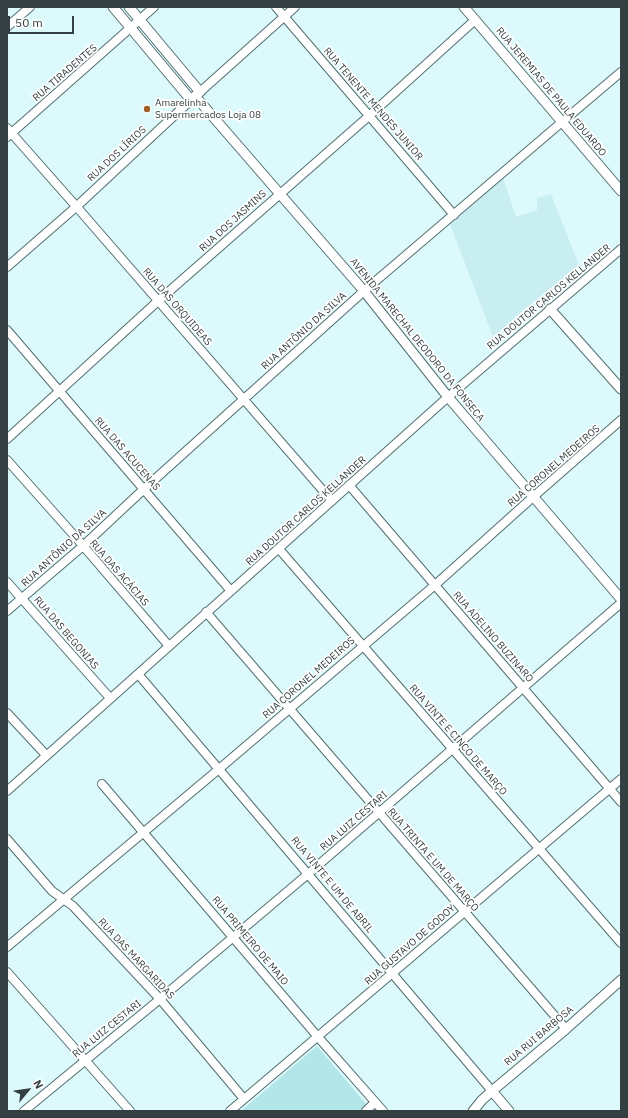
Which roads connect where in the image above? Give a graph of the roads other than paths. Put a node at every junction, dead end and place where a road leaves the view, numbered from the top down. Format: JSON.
{"nodes":[{"id":1,"x":30,"y":7,"type":"edge"},
{"id":2,"x":113,"y":7,"type":"edge"},
{"id":3,"x":129,"y":7,"type":"edge"},
{"id":4,"x":154,"y":7,"type":"edge"},
{"id":5,"x":276,"y":7,"type":"edge"},
{"id":6,"x":295,"y":7,"type":"edge"},
{"id":7,"x":464,"y":7,"type":"edge"},
{"id":8,"x":284,"y":16,"type":"junction"},
{"id":9,"x":140,"y":20,"type":"junction"},
{"id":10,"x":475,"y":20,"type":"junction"},
{"id":11,"x":7,"y":27,"type":"edge"},
{"id":12,"x":131,"y":28,"type":"junction"},
{"id":13,"x":621,"y":72,"type":"edge"},
{"id":14,"x":195,"y":96,"type":"junction"},
{"id":15,"x":368,"y":116,"type":"junction"},
{"id":16,"x":562,"y":122,"type":"junction"},
{"id":17,"x":8,"y":133,"type":"edge"},
{"id":18,"x":621,"y":191,"type":"edge"},
{"id":19,"x":280,"y":193,"type":"junction"},
{"id":20,"x":76,"y":207,"type":"junction"},
{"id":21,"x":454,"y":215,"type":"junction"},
{"id":22,"x":621,"y":249,"type":"edge"},
{"id":23,"x":7,"y":267,"type":"edge"},
{"id":24,"x":364,"y":291,"type":"junction"},
{"id":25,"x":158,"y":301,"type":"junction"},
{"id":26,"x":550,"y":309,"type":"junction"},
{"id":27,"x":7,"y":330,"type":"edge"},
{"id":28,"x":621,"y":389,"type":"edge"},
{"id":29,"x":59,"y":392,"type":"junction"},
{"id":30,"x":448,"y":397,"type":"junction"},
{"id":31,"x":244,"y":399,"type":"junction"},
{"id":32,"x":621,"y":420,"type":"edge"},
{"id":33,"x":7,"y":439,"type":"edge"},
{"id":34,"x":7,"y":460,"type":"edge"},
{"id":35,"x":349,"y":485,"type":"junction"},
{"id":36,"x":144,"y":489,"type":"junction"},
{"id":37,"x":533,"y":497,"type":"junction"},
{"id":38,"x":332,"y":501,"type":"junction"},
{"id":39,"x":83,"y":546,"type":"junction"},
{"id":40,"x":279,"y":549,"type":"junction"},
{"id":41,"x":7,"y":582,"type":"edge"},
{"id":42,"x":435,"y":585,"type":"junction"},
{"id":43,"x":231,"y":591,"type":"junction"},
{"id":44,"x":22,"y":599,"type":"junction"},
{"id":45,"x":621,"y":599,"type":"edge"},
{"id":46,"x":621,"y":603,"type":"edge"},
{"id":47,"x":7,"y":611,"type":"edge"},
{"id":48,"x":206,"y":612,"type":"junction"},
{"id":49,"x":168,"y":646,"type":"junction"},
{"id":50,"x":363,"y":646,"type":"junction"},
{"id":51,"x":138,"y":674,"type":"junction"},
{"id":52,"x":524,"y":688,"type":"junction"},
{"id":53,"x":110,"y":698,"type":"junction"},
{"id":54,"x":289,"y":709,"type":"junction"},
{"id":55,"x":7,"y":713,"type":"edge"},
{"id":56,"x":452,"y":749,"type":"junction"},
{"id":57,"x":46,"y":755,"type":"junction"},
{"id":58,"x":219,"y":769,"type":"junction"},
{"id":59,"x":621,"y":779,"type":"edge"},
{"id":60,"x":102,"y":784,"type":"dead end"},
{"id":61,"x":610,"y":789,"type":"junction"},
{"id":62,"x":7,"y":791,"type":"edge"},
{"id":63,"x":621,"y":802,"type":"edge"},
{"id":64,"x":379,"y":813,"type":"junction"},
{"id":65,"x":144,"y":832,"type":"junction"},
{"id":66,"x":7,"y":839,"type":"edge"},
{"id":67,"x":539,"y":849,"type":"junction"},
{"id":68,"x":308,"y":874,"type":"junction"},
{"id":69,"x":63,"y":899,"type":"junction"},
{"id":70,"x":464,"y":912,"type":"junction"},
{"id":71,"x":233,"y":937,"type":"junction"},
{"id":72,"x":621,"y":944,"type":"edge"},
{"id":73,"x":7,"y":947,"type":"edge"},
{"id":74,"x":7,"y":972,"type":"edge"},
{"id":75,"x":392,"y":973,"type":"junction"},
{"id":76,"x":621,"y":980,"type":"edge"},
{"id":77,"x":160,"y":999,"type":"junction"},
{"id":78,"x":566,"y":1029,"type":"junction"},
{"id":79,"x":318,"y":1036,"type":"junction"},
{"id":80,"x":85,"y":1060,"type":"junction"},
{"id":81,"x":492,"y":1091,"type":"junction"},
{"id":82,"x":244,"y":1099,"type":"junction"},
{"id":83,"x":375,"y":1102,"type":"junction"},
{"id":84,"x":24,"y":1111,"type":"edge"},
{"id":85,"x":130,"y":1111,"type":"edge"},
{"id":86,"x":230,"y":1111,"type":"edge"},
{"id":87,"x":366,"y":1111,"type":"edge"},
{"id":88,"x":383,"y":1111,"type":"edge"},
{"id":89,"x":473,"y":1111,"type":"edge"},
{"id":90,"x":509,"y":1111,"type":"edge"}],
"edges":[{"from":1,"to":11,"type":"street"},
{"from":2,"to":12,"type":"street","name":"AVENIDA MARECHAL DEODORO DA FONSECA"},
{"from":3,"to":9,"type":"street","name":"AVENIDA MARECHAL DEODORO DA FONSECA"},
{"from":4,"to":9,"type":"street","name":"RUA TIRADENTES"},
{"from":5,"to":8,"type":"street","name":"RUA TENENTE MENDES JUNIOR"},
{"from":6,"to":8,"type":"street","name":"RUA DOS LÍRIOS"},
{"from":7,"to":10,"type":"street","name":"RUA JEREMIAS DE PAULA EDUARDO"},
{"from":8,"to":14,"type":"street","name":"RUA DOS LÍRIOS"},
{"from":8,"to":15,"type":"street","name":"RUA TENENTE MENDES JUNIOR"},
{"from":9,"to":12,"type":"street","name":"RUA TIRADENTES"},
{"from":9,"to":14,"type":"street","name":"AVENIDA MARECHAL DEODORO DA FONSECA"},
{"from":10,"to":15,"type":"street","name":"RUA DOS JASMINS"},
{"from":10,"to":16,"type":"street","name":"RUA JEREMIAS DE PAULA EDUARDO"},
{"from":12,"to":14,"type":"street","name":"AVENIDA MARECHAL DEODORO DA FONSECA"},
{"from":12,"to":17,"type":"street","name":"RUA TIRADENTES"},
{"from":13,"to":16,"type":"street","name":"RUA ANTÔNIO DA SILVA"},
{"from":14,"to":19,"type":"street","name":"AVENIDA MARECHAL DEODORO DA FONSECA"},
{"from":14,"to":20,"type":"street","name":"RUA DOS LÍRIOS"},
{"from":15,"to":19,"type":"street","name":"RUA DOS JASMINS"},
{"from":15,"to":21,"type":"street","name":"RUA TENENTE MENDES JUNIOR"},
{"from":16,"to":18,"type":"street","name":"RUA JEREMIAS DE PAULA EDUARDO"},
{"from":16,"to":21,"type":"street","name":"RUA ANTÔNIO DA SILVA"},
{"from":17,"to":20,"type":"street","name":"RUA DAS ORQUIDEAS"},
{"from":19,"to":24,"type":"street","name":"AVENIDA MARECHAL DEODORO DA FONSECA"},
{"from":19,"to":25,"type":"street","name":"RUA DOS JASMINS"},
{"from":20,"to":23,"type":"street","name":"RUA DOS LÍRIOS"},
{"from":20,"to":25,"type":"street","name":"RUA DAS ORQUIDEAS"},
{"from":21,"to":24,"type":"street","name":"RUA ANTÔNIO DA SILVA"},
{"from":22,"to":26,"type":"street","name":"RUA DOUTOR CARLOS KELLANDER"},
{"from":24,"to":30,"type":"street","name":"AVENIDA MARECHAL DEODORO DA FONSECA"},
{"from":24,"to":31,"type":"street","name":"RUA ANTÔNIO DA SILVA"},
{"from":25,"to":29,"type":"street","name":"RUA DOS JASMINS"},
{"from":25,"to":31,"type":"street","name":"RUA DAS ORQUIDEAS"},
{"from":26,"to":28,"type":"street"},
{"from":26,"to":30,"type":"street","name":"RUA DOUTOR CARLOS KELLANDER"},
{"from":27,"to":29,"type":"street","name":"RUA DAS ACUCENAS"},
{"from":29,"to":33,"type":"street","name":"RUA DOS JASMINS"},
{"from":29,"to":36,"type":"street","name":"RUA DAS ACUCENAS"},
{"from":30,"to":35,"type":"street","name":"RUA DOUTOR CARLOS KELLANDER"},
{"from":30,"to":37,"type":"street","name":"AVENIDA MARECHAL DEODORO DA FONSECA"},
{"from":31,"to":36,"type":"street","name":"RUA ANTÔNIO DA SILVA"},
{"from":31,"to":38,"type":"street","name":"RUA DAS ORQUIDEAS"},
{"from":32,"to":37,"type":"street","name":"RUA CORONEL MEDEIROS"},
{"from":34,"to":39,"type":"street","name":"RUA DAS ACÁCIAS"},
{"from":35,"to":38,"type":"street","name":"RUA DOUTOR CARLOS KELLANDER"},
{"from":35,"to":42,"type":"street","name":"RUA ADELINO BUZINARO"},
{"from":36,"to":39,"type":"street","name":"RUA ANTÔNIO DA SILVA"},
{"from":36,"to":43,"type":"street","name":"RUA DAS ACUCENAS"},
{"from":37,"to":42,"type":"street","name":"RUA CORONEL MEDEIROS"},
{"from":37,"to":45,"type":"street","name":"AVENIDA MARECHAL DEODORO DA FONSECA"},
{"from":38,"to":40,"type":"street","name":"RUA DOUTOR CARLOS KELLANDER"},
{"from":39,"to":44,"type":"street","name":"RUA ANTÔNIO DA SILVA"},
{"from":39,"to":49,"type":"street","name":"RUA DAS ACÁCIAS"},
{"from":40,"to":43,"type":"street","name":"RUA DOUTOR CARLOS KELLANDER"},
{"from":40,"to":50,"type":"street","name":"RUA VINTE E CINCO DE MARÇO"},
{"from":41,"to":44,"type":"street","name":"RUA DAS BEGONIAS"},
{"from":42,"to":50,"type":"street","name":"RUA CORONEL MEDEIROS"},
{"from":42,"to":52,"type":"street","name":"RUA ADELINO BUZINARO"},
{"from":43,"to":48,"type":"street","name":"RUA DOUTOR CARLOS KELLANDER"},
{"from":44,"to":47,"type":"street","name":"RUA ANTÔNIO DA SILVA"},
{"from":44,"to":53,"type":"street","name":"RUA DAS BEGONIAS"},
{"from":46,"to":52,"type":"street","name":"RUA LUIZ CESTARI"},
{"from":48,"to":49,"type":"street","name":"RUA DOUTOR CARLOS KELLANDER"},
{"from":48,"to":54,"type":"street","name":"RUA TRINTA E UM DE MARÇO"},
{"from":49,"to":51,"type":"street","name":"RUA DOUTOR CARLOS KELLANDER"},
{"from":50,"to":54,"type":"street","name":"RUA CORONEL MEDEIROS"},
{"from":50,"to":56,"type":"street","name":"RUA VINTE E CINCO DE MARÇO"},
{"from":51,"to":53,"type":"street","name":"RUA DOUTOR CARLOS KELLANDER"},
{"from":51,"to":58,"type":"street","name":"RUA VINTE E UM DE ABRIL"},
{"from":52,"to":56,"type":"street","name":"RUA LUIZ CESTARI"},
{"from":52,"to":61,"type":"street","name":"RUA ADELINO BUZINARO"},
{"from":53,"to":57,"type":"street","name":"RUA DOUTOR CARLOS KELLANDER"},
{"from":54,"to":58,"type":"street","name":"RUA CORONEL MEDEIROS"},
{"from":54,"to":64,"type":"street","name":"RUA TRINTA E UM DE MARÇO"},
{"from":55,"to":57,"type":"street"},
{"from":56,"to":64,"type":"street","name":"RUA LUIZ CESTARI"},
{"from":56,"to":67,"type":"street","name":"RUA VINTE E CINCO DE MARÇO"},
{"from":57,"to":62,"type":"street","name":"RUA DOUTOR CARLOS KELLANDER"},
{"from":58,"to":65,"type":"street","name":"RUA CORONEL MEDEIROS"},
{"from":58,"to":68,"type":"street","name":"RUA VINTE E UM DE ABRIL"},
{"from":59,"to":61,"type":"street","name":"RUA GUSTAVO DE GODOY"},
{"from":60,"to":65,"type":"street","name":"RUA PRIMEIRO DE MAIO"},
{"from":61,"to":63,"type":"street","name":"RUA ADELINO BUZINARO"},
{"from":61,"to":67,"type":"street","name":"RUA GUSTAVO DE GODOY"},
{"from":64,"to":68,"type":"street","name":"RUA LUIZ CESTARI"},
{"from":64,"to":70,"type":"street","name":"RUA TRINTA E UM DE MARÇO"},
{"from":65,"to":69,"type":"street","name":"RUA CORONEL MEDEIROS"},
{"from":65,"to":71,"type":"street","name":"RUA PRIMEIRO DE MAIO"},
{"from":66,"to":69,"type":"street","name":"RUA DAS MARGARIDAS"},
{"from":67,"to":70,"type":"street","name":"RUA GUSTAVO DE GODOY"},
{"from":67,"to":72,"type":"street","name":"RUA VINTE E CINCO DE MARÇO"},
{"from":68,"to":71,"type":"street","name":"RUA LUIZ CESTARI"},
{"from":68,"to":75,"type":"street","name":"RUA VINTE E UM DE ABRIL"},
{"from":69,"to":73,"type":"street","name":"RUA CORONEL MEDEIROS"},
{"from":69,"to":77,"type":"street","name":"RUA DAS MARGARIDAS"},
{"from":70,"to":75,"type":"street","name":"RUA GUSTAVO DE GODOY"},
{"from":70,"to":78,"type":"street","name":"RUA TRINTA E UM DE MARÇO"},
{"from":71,"to":77,"type":"street","name":"RUA LUIZ CESTARI"},
{"from":71,"to":79,"type":"street","name":"RUA PRIMEIRO DE MAIO"},
{"from":74,"to":80,"type":"street"},
{"from":75,"to":79,"type":"street","name":"RUA GUSTAVO DE GODOY"},
{"from":75,"to":81,"type":"street","name":"RUA VINTE E UM DE ABRIL"},
{"from":76,"to":78,"type":"street","name":"RUA RUI BARBOSA"},
{"from":77,"to":80,"type":"street","name":"RUA LUIZ CESTARI"},
{"from":77,"to":82,"type":"street","name":"RUA DAS MARGARIDAS"},
{"from":78,"to":81,"type":"street","name":"RUA RUI BARBOSA"},
{"from":79,"to":82,"type":"street","name":"RUA GUSTAVO DE GODOY"},
{"from":79,"to":83,"type":"street","name":"RUA PRIMEIRO DE MAIO"},
{"from":80,"to":84,"type":"street","name":"RUA LUIZ CESTARI"},
{"from":80,"to":85,"type":"street"},
{"from":81,"to":89,"type":"street","name":"RUA RUI BARBOSA"},
{"from":81,"to":90,"type":"street","name":"RUA VINTE E UM DE ABRIL"},
{"from":82,"to":86,"type":"street","name":"RUA GUSTAVO DE GODOY"},
{"from":83,"to":87,"type":"street"},
{"from":83,"to":88,"type":"street","name":"RUA PRIMEIRO DE MAIO"}]}
